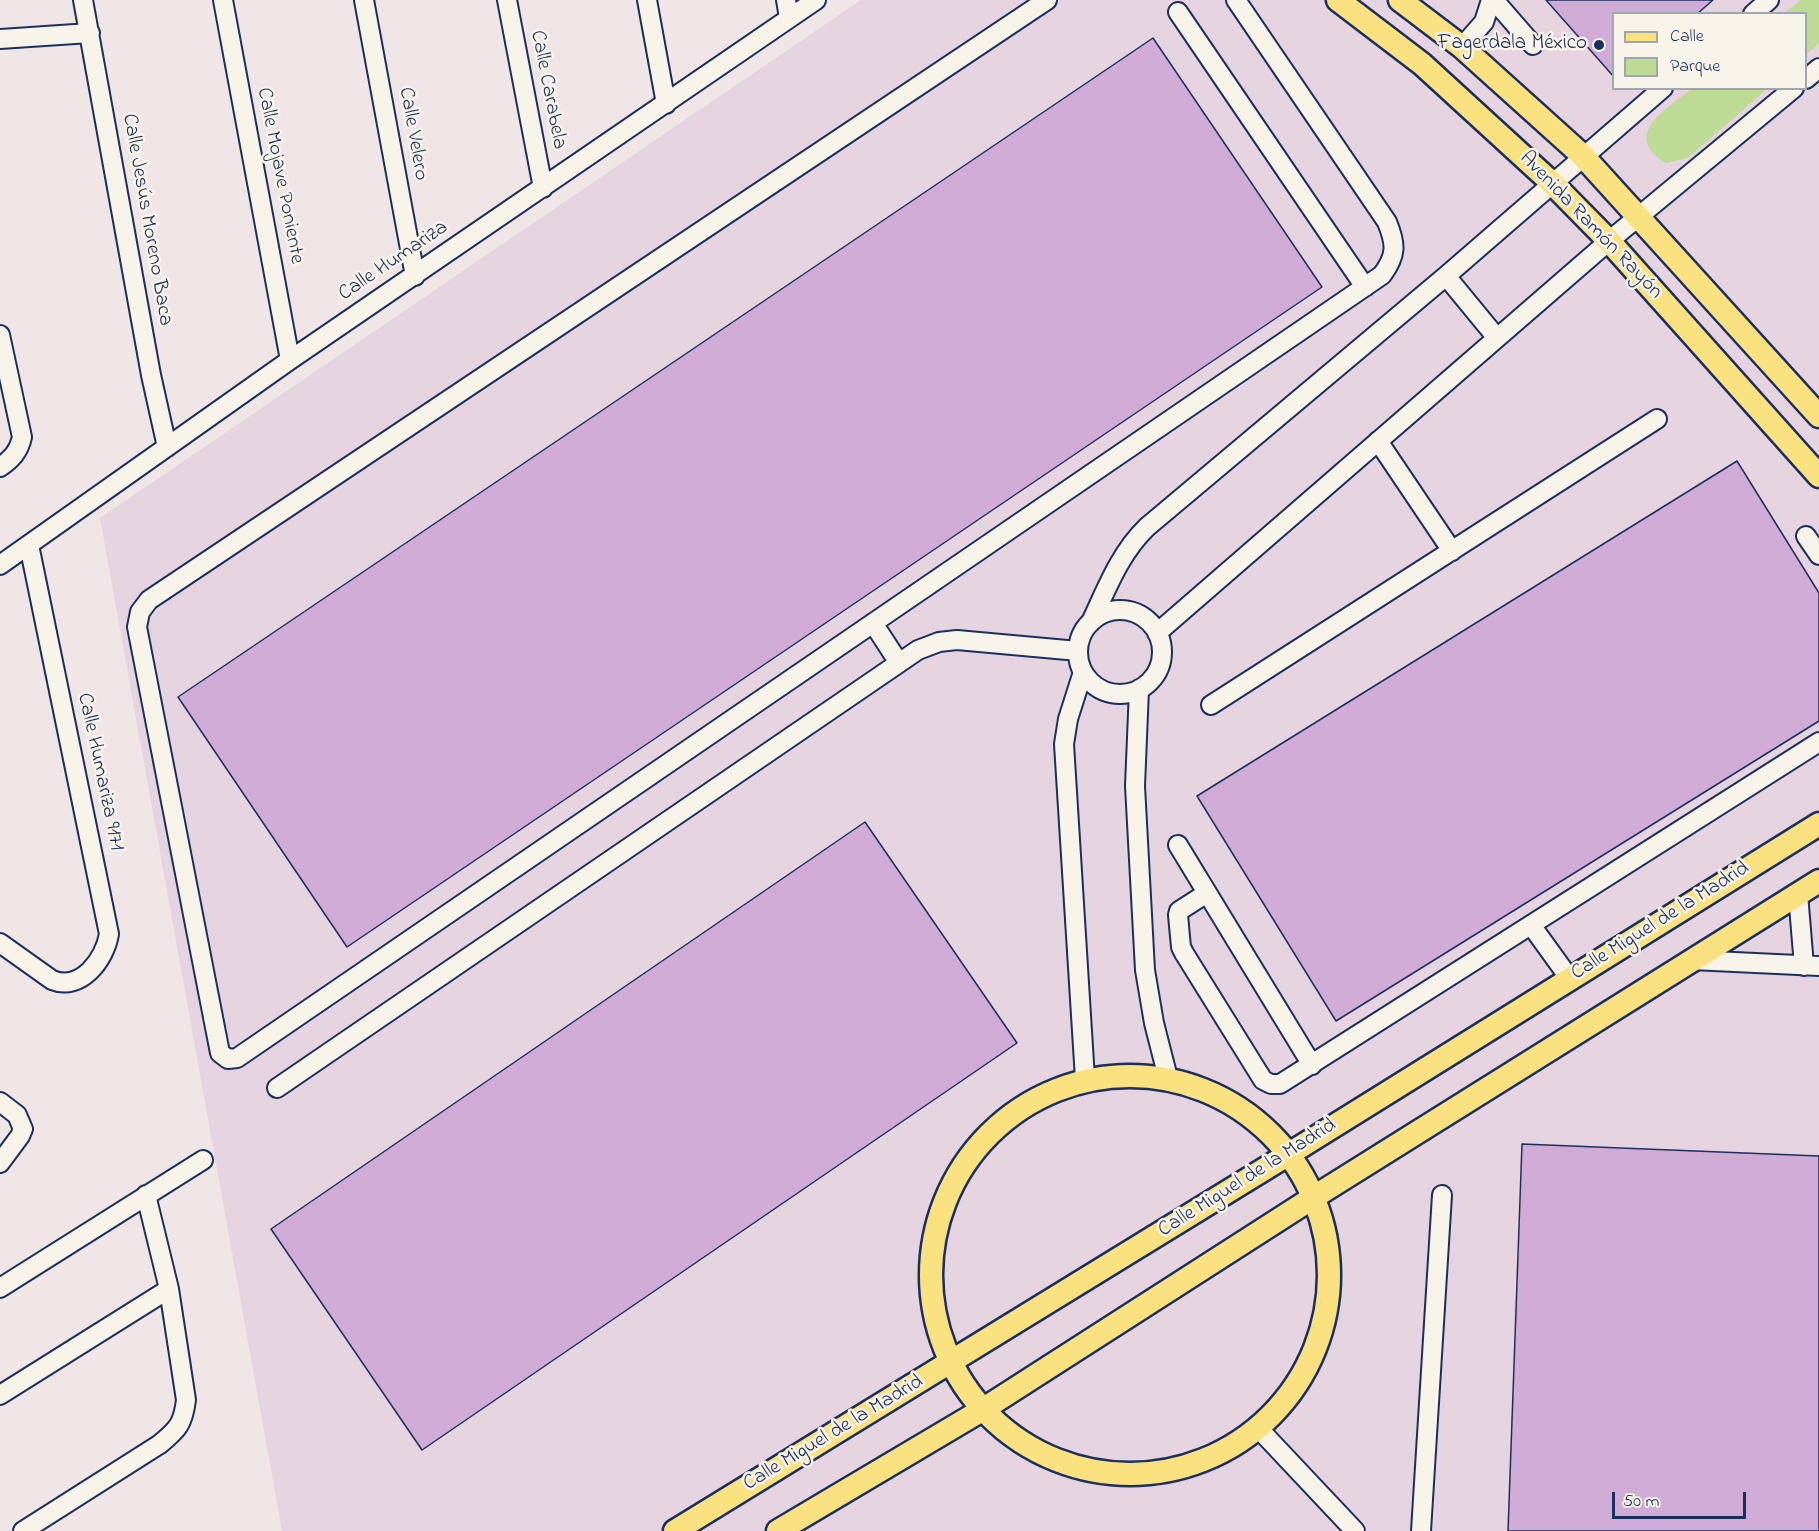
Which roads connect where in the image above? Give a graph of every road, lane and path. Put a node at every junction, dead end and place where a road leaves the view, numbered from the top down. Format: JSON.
{"nodes":[{"id":1,"x":83,"y":0,"type":"edge"},
{"id":2,"x":223,"y":0,"type":"edge"},
{"id":3,"x":364,"y":0,"type":"edge"},
{"id":4,"x":507,"y":0,"type":"edge"},
{"id":5,"x":647,"y":0,"type":"edge"},
{"id":6,"x":786,"y":0,"type":"edge"},
{"id":7,"x":816,"y":0,"type":"edge"},
{"id":8,"x":1047,"y":0,"type":"edge"},
{"id":9,"x":1236,"y":0,"type":"edge"},
{"id":10,"x":1338,"y":0,"type":"edge"},
{"id":11,"x":1400,"y":0,"type":"edge"},
{"id":12,"x":1492,"y":0,"type":"edge"},
{"id":13,"x":1769,"y":0,"type":"edge"},
{"id":14,"x":1178,"y":12,"type":"dead end"},
{"id":15,"x":1755,"y":12,"type":"edge"},
{"id":16,"x":789,"y":18,"type":"junction"},
{"id":17,"x":90,"y":33,"type":"junction"},
{"id":18,"x":0,"y":39,"type":"edge"},
{"id":19,"x":1533,"y":45,"type":"dead end"},
{"id":20,"x":1462,"y":47,"type":"junction"},
{"id":21,"x":1819,"y":68,"type":"edge"},
{"id":22,"x":1807,"y":78,"type":"edge"},
{"id":23,"x":1661,"y":90,"type":"edge"},
{"id":24,"x":1792,"y":90,"type":"edge"},
{"id":25,"x":666,"y":104,"type":"junction"},
{"id":26,"x":1583,"y":156,"type":"junction"},
{"id":27,"x":1552,"y":183,"type":"junction"},
{"id":28,"x":543,"y":188,"type":"junction"},
{"id":29,"x":1640,"y":217,"type":"junction"},
{"id":30,"x":1609,"y":241,"type":"junction"},
{"id":31,"x":415,"y":276,"type":"junction"},
{"id":32,"x":1446,"y":276,"type":"junction"},
{"id":33,"x":1365,"y":287,"type":"junction"},
{"id":34,"x":0,"y":336,"type":"edge"},
{"id":35,"x":1497,"y":338,"type":"junction"},
{"id":36,"x":290,"y":360,"type":"junction"},
{"id":37,"x":1819,"y":416,"type":"edge"},
{"id":38,"x":1657,"y":418,"type":"dead end"},
{"id":39,"x":1378,"y":441,"type":"junction"},
{"id":40,"x":166,"y":447,"type":"junction"},
{"id":41,"x":0,"y":467,"type":"edge"},
{"id":42,"x":1819,"y":476,"type":"edge"},
{"id":43,"x":1806,"y":536,"type":"dead end"},
{"id":44,"x":29,"y":545,"type":"junction"},
{"id":45,"x":1452,"y":551,"type":"junction"},
{"id":46,"x":1819,"y":555,"type":"edge"},
{"id":47,"x":0,"y":565,"type":"edge"},
{"id":48,"x":1091,"y":622,"type":"junction"},
{"id":49,"x":873,"y":623,"type":"junction"},
{"id":50,"x":1156,"y":633,"type":"junction"},
{"id":51,"x":1078,"y":651,"type":"junction"},
{"id":52,"x":899,"y":663,"type":"junction"},
{"id":53,"x":1083,"y":672,"type":"junction"},
{"id":54,"x":1140,"y":689,"type":"junction"},
{"id":55,"x":1211,"y":705,"type":"dead end"},
{"id":56,"x":1819,"y":742,"type":"edge"},
{"id":57,"x":1819,"y":824,"type":"edge"},
{"id":58,"x":1178,"y":845,"type":"dead end"},
{"id":59,"x":1819,"y":880,"type":"edge"},
{"id":60,"x":1207,"y":893,"type":"junction"},
{"id":61,"x":1798,"y":894,"type":"junction"},
{"id":62,"x":1531,"y":925,"type":"junction"},
{"id":63,"x":0,"y":943,"type":"edge"},
{"id":64,"x":1692,"y":960,"type":"junction"},
{"id":65,"x":1811,"y":966,"type":"edge"},
{"id":66,"x":1570,"y":979,"type":"junction"},
{"id":67,"x":1312,"y":1065,"type":"junction"},
{"id":68,"x":1168,"y":1078,"type":"junction"},
{"id":69,"x":1085,"y":1079,"type":"junction"},
{"id":70,"x":278,"y":1088,"type":"dead end"},
{"id":71,"x":0,"y":1102,"type":"edge"},
{"id":72,"x":1289,"y":1154,"type":"junction"},
{"id":73,"x":203,"y":1160,"type":"dead end"},
{"id":74,"x":0,"y":1163,"type":"edge"},
{"id":75,"x":147,"y":1195,"type":"junction"},
{"id":76,"x":1442,"y":1195,"type":"dead end"},
{"id":77,"x":1314,"y":1197,"type":"junction"},
{"id":78,"x":0,"y":1288,"type":"edge"},
{"id":79,"x":169,"y":1289,"type":"junction"},
{"id":80,"x":951,"y":1363,"type":"junction"},
{"id":81,"x":0,"y":1395,"type":"edge"},
{"id":82,"x":982,"y":1410,"type":"junction"},
{"id":83,"x":1259,"y":1429,"type":"junction"},
{"id":84,"x":23,"y":1531,"type":"edge"},
{"id":85,"x":675,"y":1531,"type":"edge"},
{"id":86,"x":778,"y":1531,"type":"edge"},
{"id":87,"x":1355,"y":1531,"type":"edge"},
{"id":88,"x":1421,"y":1531,"type":"edge"}],
"edges":[{"from":1,"to":17,"type":"street","name":"Calle Jesús Moreno Baca"},
{"from":2,"to":36,"type":"street","name":"Calle Mojave Poniente"},
{"from":3,"to":31,"type":"street","name":"Calle Velero"},
{"from":4,"to":28,"type":"street","name":"Calle Carabela"},
{"from":5,"to":25,"type":"street"},
{"from":6,"to":16,"type":"street"},
{"from":7,"to":16,"type":"street","name":"Calle Humariza"},
{"from":8,"to":49,"type":"street"},
{"from":9,"to":33,"type":"street"},
{"from":10,"to":27,"type":"main road","name":"Avenida Ramón Rayón"},
{"from":11,"to":20,"type":"main road","name":"Avenida Ramón Rayón"},
{"from":12,"to":19,"type":"street"},
{"from":12,"to":20,"type":"street"},
{"from":13,"to":15,"type":"street"},
{"from":14,"to":33,"type":"street"},
{"from":16,"to":25,"type":"street","name":"Calle Humariza"},
{"from":17,"to":18,"type":"street"},
{"from":17,"to":40,"type":"street","name":"Calle Jesús Moreno Baca"},
{"from":20,"to":26,"type":"main road","name":"Avenida Ramón Rayón"},
{"from":21,"to":22,"type":"street"},
{"from":23,"to":26,"type":"street"},
{"from":24,"to":29,"type":"street"},
{"from":25,"to":28,"type":"street","name":"Calle Humariza"},
{"from":26,"to":27,"type":"street"},
{"from":26,"to":29,"type":"main road","name":"Avenida Ramón Rayón"},
{"from":27,"to":30,"type":"main road","name":"Avenida Ramón Rayón"},
{"from":27,"to":32,"type":"street"},
{"from":28,"to":31,"type":"street","name":"Calle Humariza"},
{"from":29,"to":30,"type":"street"},
{"from":29,"to":37,"type":"main road","name":"Avenida Ramón Rayón"},
{"from":30,"to":35,"type":"street"},
{"from":30,"to":42,"type":"main road","name":"Avenida Ramón Rayón"},
{"from":31,"to":36,"type":"street","name":"Calle Humariza"},
{"from":32,"to":35,"type":"street"},
{"from":32,"to":48,"type":"street"},
{"from":33,"to":49,"type":"street"},
{"from":34,"to":41,"type":"street"},
{"from":35,"to":39,"type":"street"},
{"from":36,"to":40,"type":"street","name":"Calle Humariza"},
{"from":38,"to":45,"type":"street"},
{"from":39,"to":45,"type":"street"},
{"from":39,"to":50,"type":"street"},
{"from":40,"to":44,"type":"street","name":"Calle Humariza"},
{"from":43,"to":46,"type":"street"},
{"from":44,"to":47,"type":"street","name":"Calle Humariza"},
{"from":44,"to":63,"type":"street","name":"Calle Humariza 9171"},
{"from":45,"to":55,"type":"street"},
{"from":48,"to":50,"type":"street"},
{"from":48,"to":51,"type":"street"},
{"from":49,"to":52,"type":"street"},
{"from":50,"to":54,"type":"street"},
{"from":51,"to":52,"type":"street"},
{"from":51,"to":53,"type":"street"},
{"from":52,"to":70,"type":"street"},
{"from":53,"to":54,"type":"street"},
{"from":53,"to":69,"type":"street"},
{"from":54,"to":68,"type":"street"},
{"from":56,"to":62,"type":"street"},
{"from":57,"to":66,"type":"main road","name":"Calle Miguel de la Madrid"},
{"from":58,"to":60,"type":"street"},
{"from":59,"to":61,"type":"main road"},
{"from":60,"to":67,"type":"street"},
{"from":60,"to":67,"type":"street"},
{"from":61,"to":64,"type":"main road"},
{"from":61,"to":65,"type":"street"},
{"from":62,"to":66,"type":"street"},
{"from":62,"to":67,"type":"street"},
{"from":64,"to":65,"type":"street"},
{"from":64,"to":77,"type":"main road"},
{"from":66,"to":72,"type":"main road","name":"Calle Miguel de la Madrid"},
{"from":68,"to":69,"type":"main road"},
{"from":68,"to":72,"type":"main road"},
{"from":69,"to":80,"type":"main road"},
{"from":71,"to":74,"type":"street"},
{"from":72,"to":77,"type":"main road"},
{"from":72,"to":80,"type":"main road","name":"Calle Miguel de la Madrid"},
{"from":73,"to":75,"type":"street"},
{"from":75,"to":78,"type":"street"},
{"from":75,"to":79,"type":"street"},
{"from":76,"to":88,"type":"street"},
{"from":77,"to":82,"type":"main road"},
{"from":77,"to":83,"type":"main road"},
{"from":79,"to":81,"type":"street"},
{"from":79,"to":84,"type":"street"},
{"from":80,"to":82,"type":"main road"},
{"from":80,"to":85,"type":"main road","name":"Calle Miguel de la Madrid"},
{"from":82,"to":83,"type":"main road"},
{"from":82,"to":86,"type":"main road"},
{"from":83,"to":87,"type":"street"}]}
